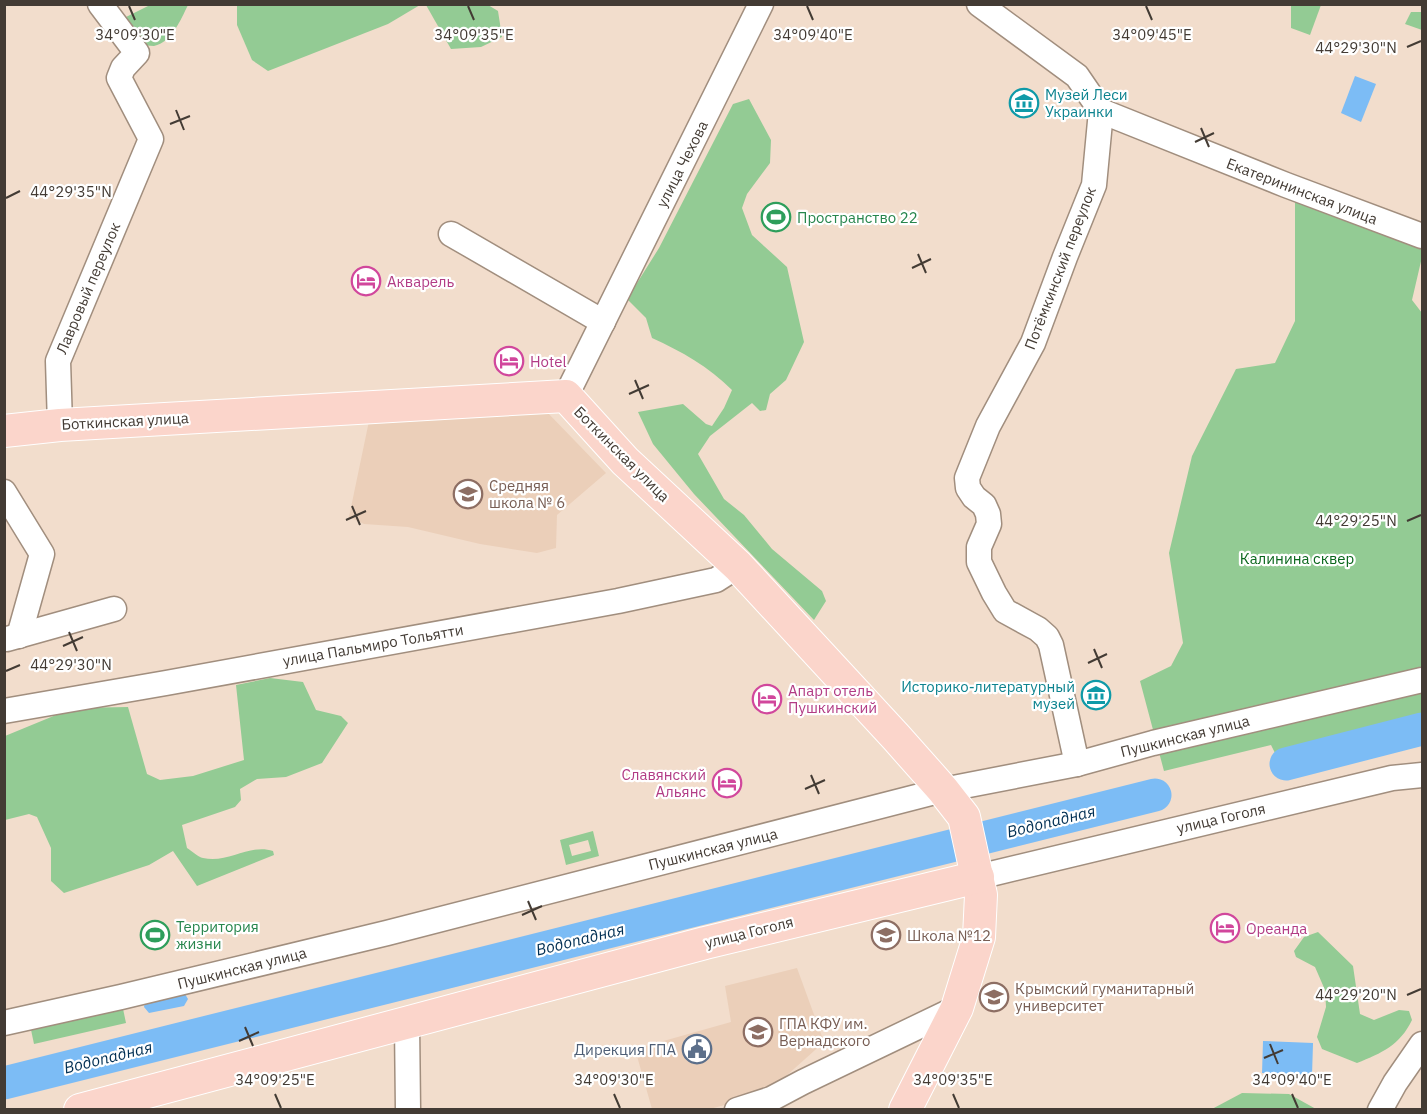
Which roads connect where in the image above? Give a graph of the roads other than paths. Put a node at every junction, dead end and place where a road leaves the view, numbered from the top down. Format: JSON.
{"nodes":[{"id":1,"x":99,"y":4,"type":"edge"},
{"id":2,"x":760,"y":4,"type":"edge"},
{"id":3,"x":980,"y":4,"type":"edge"},
{"id":4,"x":1101,"y":111,"type":"junction"},
{"id":5,"x":451,"y":234,"type":"dead end"},
{"id":6,"x":1422,"y":236,"type":"edge"},
{"id":7,"x":603,"y":322,"type":"junction"},
{"id":8,"x":566,"y":396,"type":"junction"},
{"id":9,"x":60,"y":424,"type":"junction"},
{"id":10,"x":4,"y":431,"type":"edge"},
{"id":11,"x":4,"y":492,"type":"edge"},
{"id":12,"x":738,"y":566,"type":"junction"},
{"id":13,"x":114,"y":609,"type":"dead end"},
{"id":14,"x":11,"y":637,"type":"edge"},
{"id":15,"x":1422,"y":680,"type":"edge"},
{"id":16,"x":4,"y":711,"type":"edge"},
{"id":17,"x":1077,"y":764,"type":"junction"},
{"id":18,"x":1422,"y":775,"type":"edge"},
{"id":19,"x":943,"y":790,"type":"junction"},
{"id":20,"x":976,"y":870,"type":"junction"},
{"id":21,"x":957,"y":1008,"type":"junction"},
{"id":22,"x":4,"y":1023,"type":"edge"},
{"id":23,"x":407,"y":1023,"type":"junction"},
{"id":24,"x":1422,"y":1044,"type":"edge"},
{"id":25,"x":80,"y":1110,"type":"edge"},
{"id":26,"x":408,"y":1110,"type":"edge"},
{"id":27,"x":737,"y":1110,"type":"edge"},
{"id":28,"x":905,"y":1110,"type":"edge"},
{"id":29,"x":1380,"y":1110,"type":"edge"}],
"edges":[{"from":1,"to":9,"type":"street","name":"Лавровый переулок"},
{"from":2,"to":7,"type":"street","name":"улица Чехова"},
{"from":3,"to":4,"type":"street"},
{"from":4,"to":6,"type":"street","name":"Екатерининская улица"},
{"from":4,"to":17,"type":"street","name":"Потёмкинский переулок"},
{"from":5,"to":7,"type":"street"},
{"from":7,"to":8,"type":"street","name":"улица Чехова"},
{"from":8,"to":9,"type":"main road","name":"Боткинская улица"},
{"from":8,"to":12,"type":"main road","name":"Боткинская улица"},
{"from":9,"to":10,"type":"main road","name":"Боткинская улица"},
{"from":11,"to":14,"type":"street"},
{"from":12,"to":16,"type":"street","name":"улица Пальмиро Тольятти"},
{"from":12,"to":19,"type":"main road","name":"Боткинская улица"},
{"from":13,"to":14,"type":"street"},
{"from":15,"to":17,"type":"street","name":"Пушкинская улица"},
{"from":17,"to":19,"type":"street","name":"Пушкинская улица"},
{"from":18,"to":20,"type":"street","name":"улица Гоголя"},
{"from":19,"to":20,"type":"main road","name":"Боткинская улица"},
{"from":19,"to":22,"type":"street","name":"Пушкинская улица"},
{"from":20,"to":21,"type":"main road"},
{"from":20,"to":23,"type":"main road","name":"улица Гоголя"},
{"from":21,"to":27,"type":"street"},
{"from":21,"to":28,"type":"main road"},
{"from":23,"to":25,"type":"main road","name":"улица Гоголя"},
{"from":23,"to":26,"type":"street"},
{"from":24,"to":29,"type":"street"}]}
